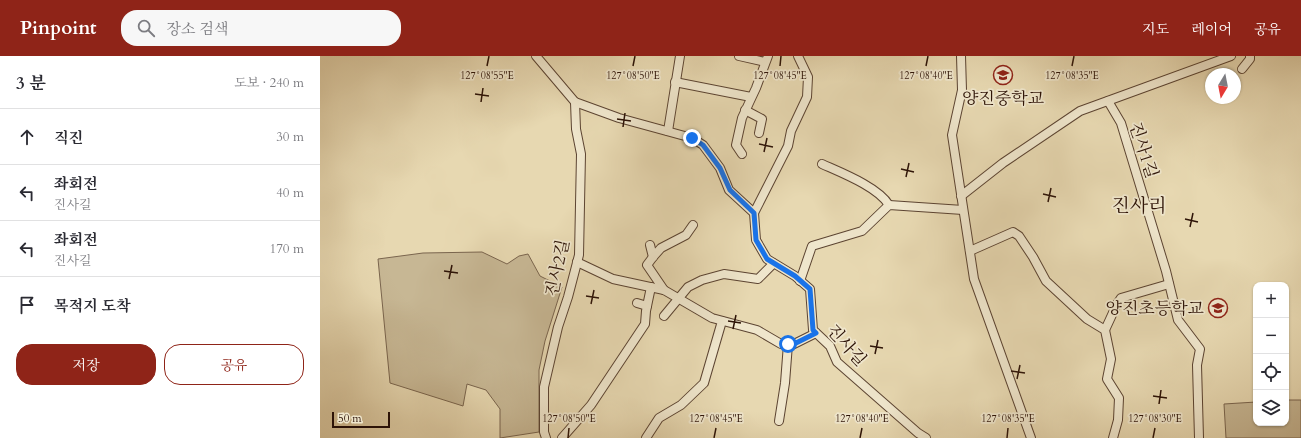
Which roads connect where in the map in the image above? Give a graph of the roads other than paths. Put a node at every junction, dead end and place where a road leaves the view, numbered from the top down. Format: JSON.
{"nodes":[{"id":1,"x":536,"y":56,"type":"edge"},
{"id":2,"x":680,"y":56,"type":"edge"},
{"id":3,"x":739,"y":56,"type":"edge"},
{"id":4,"x":798,"y":56,"type":"edge"},
{"id":5,"x":961,"y":56,"type":"edge"},
{"id":6,"x":1231,"y":56,"type":"edge"},
{"id":7,"x":1250,"y":56,"type":"edge"},
{"id":8,"x":766,"y":59,"type":"edge"},
{"id":9,"x":1242,"y":68,"type":"dead end"},
{"id":10,"x":675,"y":82,"type":"junction"},
{"id":11,"x":751,"y":97,"type":"junction"},
{"id":12,"x":1108,"y":101,"type":"junction"},
{"id":13,"x":575,"y":102,"type":"junction"},
{"id":14,"x":745,"y":110,"type":"junction"},
{"id":15,"x":668,"y":131,"type":"junction"},
{"id":16,"x":760,"y":133,"type":"dead end"},
{"id":17,"x":742,"y":154,"type":"dead end"},
{"id":18,"x":822,"y":164,"type":"dead end"},
{"id":19,"x":961,"y":196,"type":"junction"},
{"id":20,"x":889,"y":205,"type":"junction"},
{"id":21,"x":963,"y":210,"type":"junction"},
{"id":22,"x":754,"y":213,"type":"junction"},
{"id":23,"x":693,"y":226,"type":"dead end"},
{"id":24,"x":650,"y":245,"type":"dead end"},
{"id":25,"x":970,"y":251,"type":"junction"},
{"id":26,"x":653,"y":257,"type":"junction"},
{"id":27,"x":577,"y":262,"type":"junction"},
{"id":28,"x":773,"y":263,"type":"junction"},
{"id":29,"x":800,"y":280,"type":"junction"},
{"id":30,"x":1169,"y":284,"type":"junction"},
{"id":31,"x":651,"y":287,"type":"junction"},
{"id":32,"x":664,"y":290,"type":"junction"},
{"id":33,"x":679,"y":299,"type":"junction"},
{"id":34,"x":637,"y":303,"type":"dead end"},
{"id":35,"x":647,"y":306,"type":"junction"},
{"id":36,"x":664,"y":316,"type":"dead end"},
{"id":37,"x":722,"y":321,"type":"junction"},
{"id":38,"x":1105,"y":330,"type":"junction"},
{"id":39,"x":816,"y":333,"type":"junction"},
{"id":40,"x":788,"y":344,"type":"junction"},
{"id":41,"x":779,"y":421,"type":"dead end"},
{"id":42,"x":546,"y":438,"type":"edge"},
{"id":43,"x":562,"y":438,"type":"edge"},
{"id":44,"x":646,"y":438,"type":"edge"},
{"id":45,"x":926,"y":438,"type":"edge"},
{"id":46,"x":1031,"y":438,"type":"edge"},
{"id":47,"x":1113,"y":438,"type":"edge"},
{"id":48,"x":1199,"y":438,"type":"edge"}],
"edges":[{"from":1,"to":13,"type":"street"},
{"from":2,"to":10,"type":"street"},
{"from":3,"to":8,"type":"street"},
{"from":4,"to":22,"type":"street"},
{"from":5,"to":19,"type":"street"},
{"from":6,"to":12,"type":"street"},
{"from":7,"to":9,"type":"street"},
{"from":8,"to":11,"type":"street"},
{"from":10,"to":11,"type":"street"},
{"from":10,"to":15,"type":"street"},
{"from":11,"to":14,"type":"street"},
{"from":12,"to":19,"type":"street"},
{"from":12,"to":30,"type":"street","name":"진사1길"},
{"from":13,"to":15,"type":"street"},
{"from":13,"to":27,"type":"street","name":"진사2길"},
{"from":14,"to":16,"type":"street"},
{"from":14,"to":17,"type":"street"},
{"from":15,"to":22,"type":"street"},
{"from":18,"to":20,"type":"street"},
{"from":19,"to":21,"type":"street"},
{"from":20,"to":21,"type":"street"},
{"from":20,"to":29,"type":"street"},
{"from":21,"to":25,"type":"street"},
{"from":22,"to":28,"type":"street","name":"진사길"},
{"from":23,"to":26,"type":"street"},
{"from":24,"to":26,"type":"street"},
{"from":25,"to":38,"type":"street"},
{"from":25,"to":46,"type":"street"},
{"from":26,"to":32,"type":"street"},
{"from":27,"to":31,"type":"street"},
{"from":27,"to":42,"type":"street","name":"진사2길"},
{"from":28,"to":29,"type":"street","name":"진사길"},
{"from":28,"to":33,"type":"street"},
{"from":29,"to":39,"type":"street","name":"진사길"},
{"from":30,"to":38,"type":"street"},
{"from":30,"to":48,"type":"street","name":"진사1길"},
{"from":31,"to":32,"type":"street"},
{"from":31,"to":35,"type":"street"},
{"from":32,"to":33,"type":"street"},
{"from":33,"to":36,"type":"street"},
{"from":33,"to":37,"type":"street"},
{"from":34,"to":35,"type":"street"},
{"from":35,"to":43,"type":"street"},
{"from":37,"to":40,"type":"street"},
{"from":37,"to":44,"type":"street"},
{"from":38,"to":47,"type":"street"},
{"from":39,"to":40,"type":"street"},
{"from":39,"to":45,"type":"street","name":"진사길"},
{"from":40,"to":41,"type":"street"}]}
